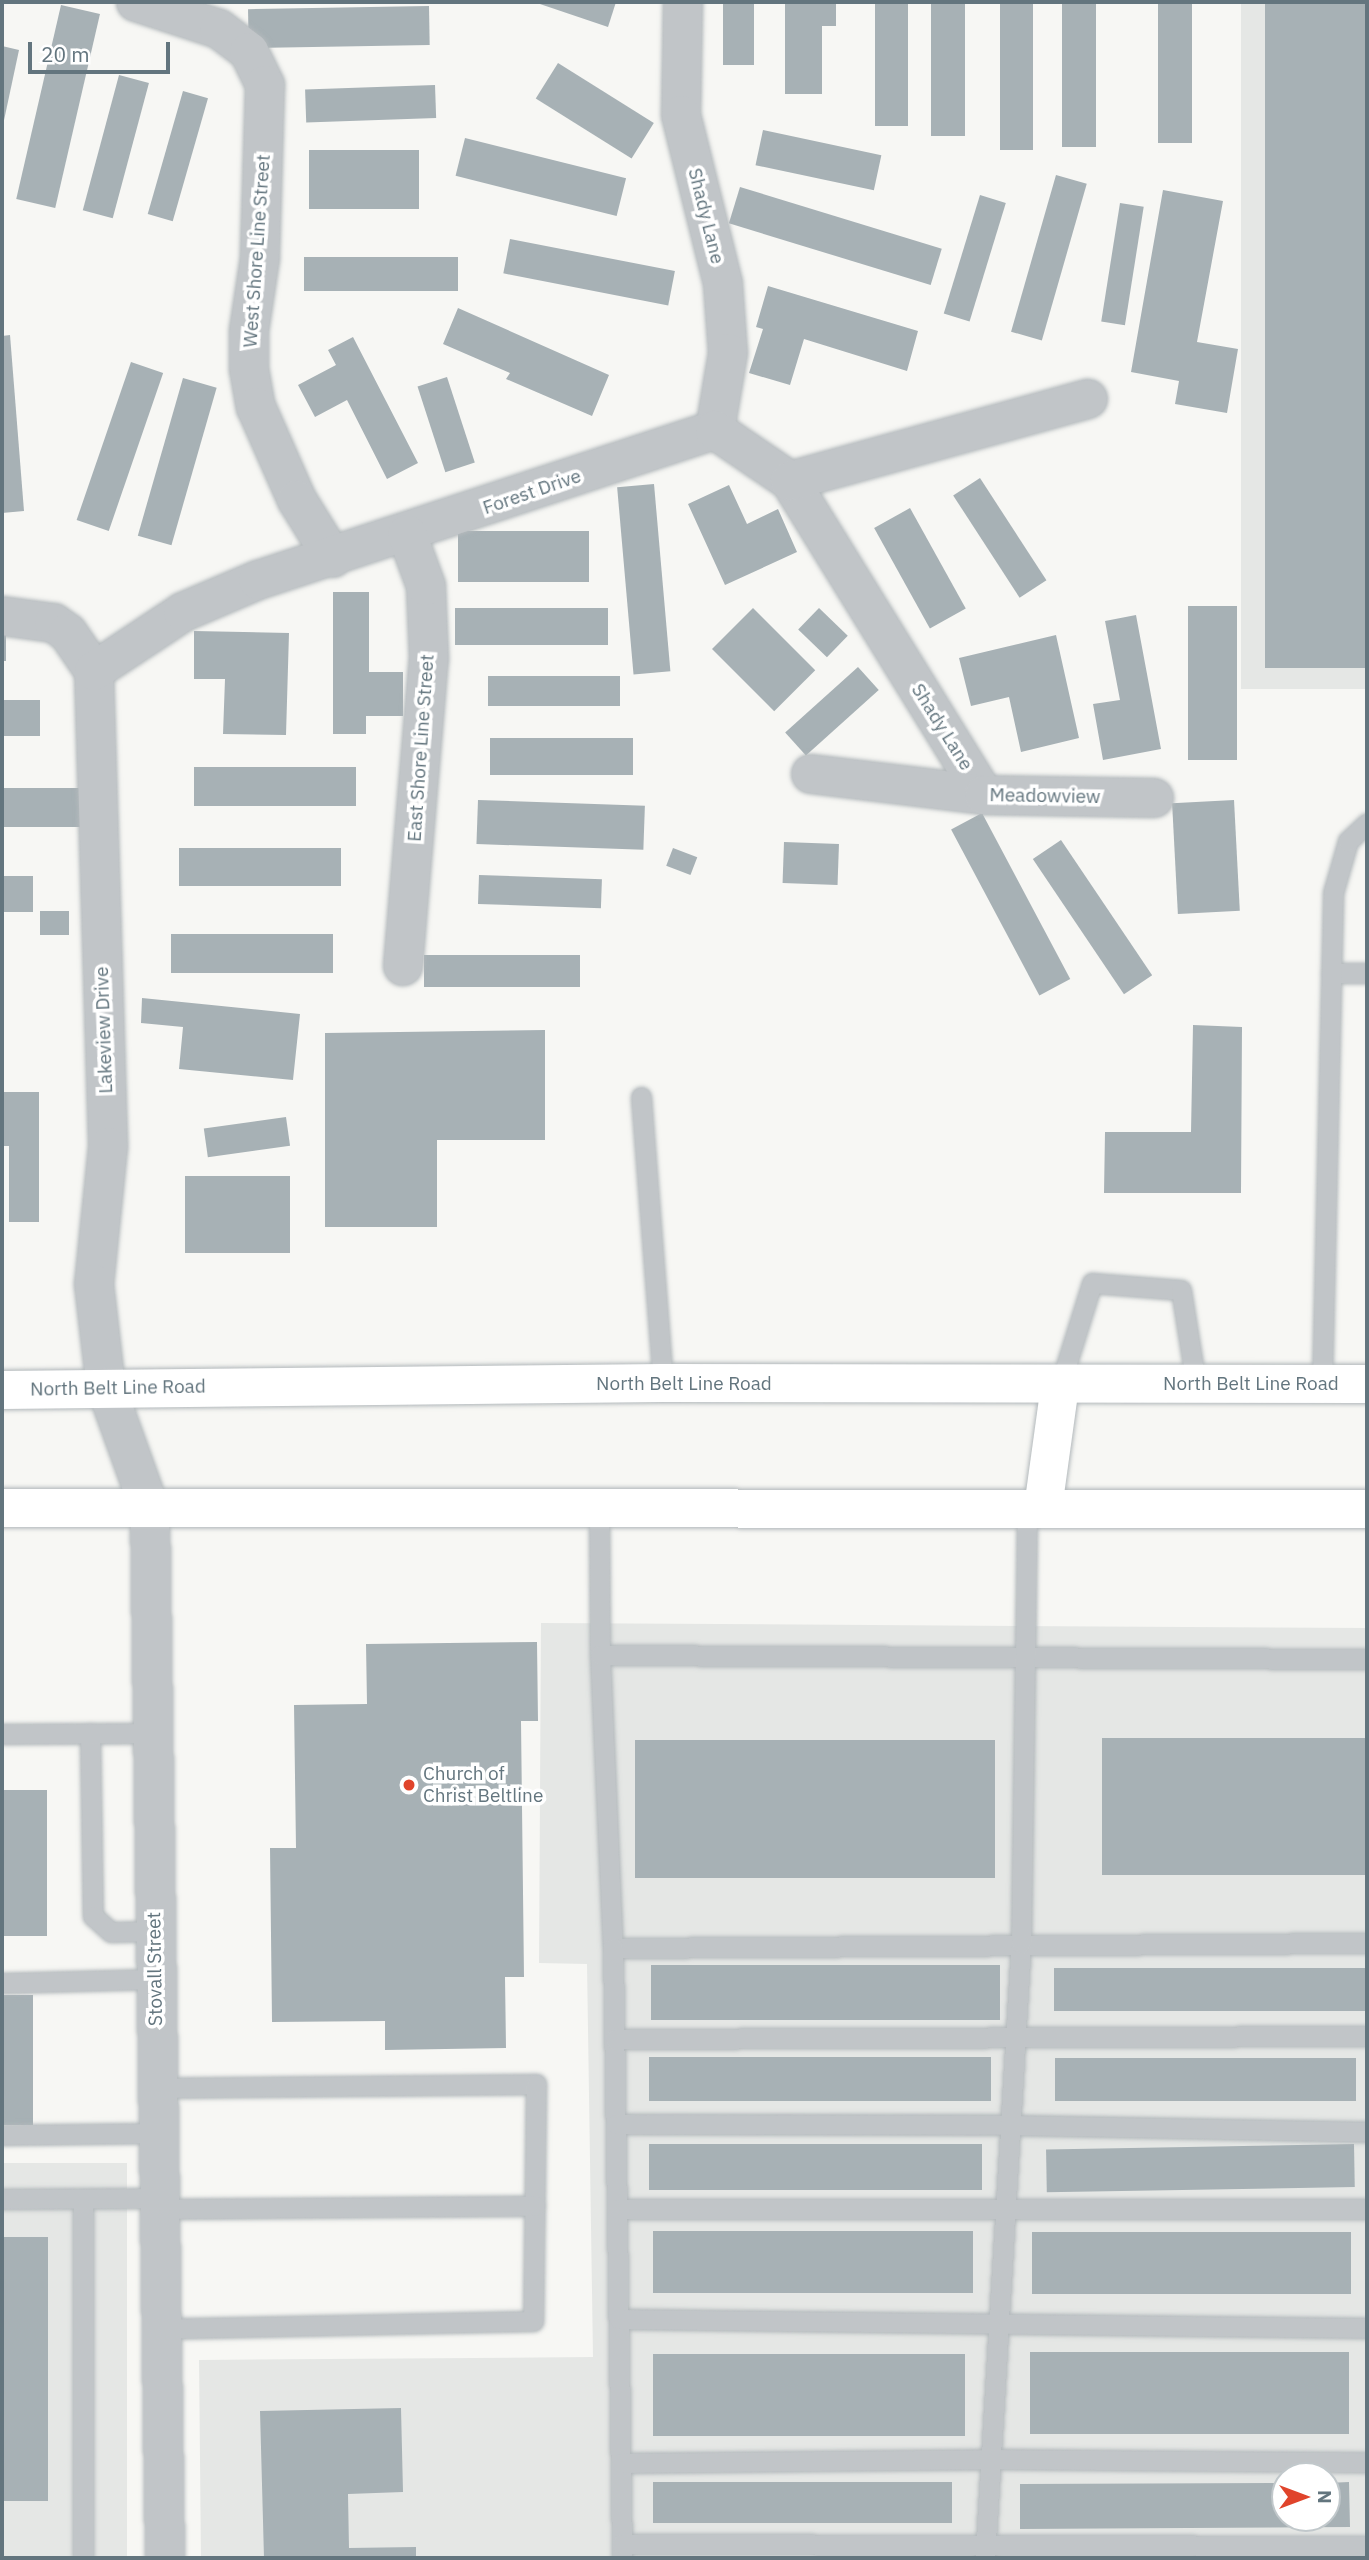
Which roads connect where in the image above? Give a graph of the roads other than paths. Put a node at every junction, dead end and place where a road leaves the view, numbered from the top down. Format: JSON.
{"nodes":[{"id":1,"x":136,"y":2,"type":"edge"},
{"id":2,"x":683,"y":2,"type":"edge"},
{"id":3,"x":1088,"y":399,"type":"dead end"},
{"id":4,"x":715,"y":430,"type":"junction"},
{"id":5,"x":790,"y":481,"type":"junction"},
{"id":6,"x":407,"y":534,"type":"junction"},
{"id":7,"x":334,"y":558,"type":"junction"},
{"id":8,"x":2,"y":616,"type":"edge"},
{"id":9,"x":94,"y":671,"type":"junction"},
{"id":10,"x":811,"y":774,"type":"dead end"},
{"id":11,"x":984,"y":795,"type":"junction"},
{"id":12,"x":1154,"y":798,"type":"dead end"},
{"id":13,"x":1367,"y":823,"type":"edge"},
{"id":14,"x":403,"y":966,"type":"dead end"},
{"id":15,"x":1331,"y":972,"type":"junction"},
{"id":16,"x":1367,"y":973,"type":"edge"},
{"id":17,"x":641,"y":1097,"type":"dead end"},
{"id":18,"x":663,"y":1383,"type":"junction"},
{"id":19,"x":1196,"y":1384,"type":"junction"},
{"id":20,"x":1322,"y":1384,"type":"junction"},
{"id":21,"x":1367,"y":1384,"type":"edge"},
{"id":22,"x":1060,"y":1385,"type":"junction"},
{"id":23,"x":106,"y":1387,"type":"junction"},
{"id":24,"x":2,"y":1390,"type":"edge"},
{"id":25,"x":2,"y":1508,"type":"edge"},
{"id":26,"x":1035,"y":1508,"type":"junction"},
{"id":27,"x":599,"y":1509,"type":"junction"},
{"id":28,"x":1367,"y":1509,"type":"edge"},
{"id":29,"x":150,"y":1510,"type":"junction"},
{"id":30,"x":600,"y":1655,"type":"junction"},
{"id":31,"x":1025,"y":1657,"type":"junction"},
{"id":32,"x":1367,"y":1659,"type":"edge"},
{"id":33,"x":90,"y":1733,"type":"junction"},
{"id":34,"x":152,"y":1733,"type":"junction"},
{"id":35,"x":2,"y":1734,"type":"edge"},
{"id":36,"x":155,"y":1931,"type":"junction"},
{"id":37,"x":1021,"y":1943,"type":"junction"},
{"id":38,"x":1367,"y":1943,"type":"edge"},
{"id":39,"x":613,"y":1948,"type":"junction"},
{"id":40,"x":155,"y":1979,"type":"junction"},
{"id":41,"x":2,"y":1983,"type":"edge"},
{"id":42,"x":1015,"y":2036,"type":"junction"},
{"id":43,"x":1367,"y":2036,"type":"edge"},
{"id":44,"x":615,"y":2039,"type":"junction"},
{"id":45,"x":157,"y":2088,"type":"junction"},
{"id":46,"x":616,"y":2124,"type":"junction"},
{"id":47,"x":1009,"y":2125,"type":"junction"},
{"id":48,"x":1367,"y":2132,"type":"edge"},
{"id":49,"x":158,"y":2133,"type":"junction"},
{"id":50,"x":2,"y":2135,"type":"edge"},
{"id":51,"x":2,"y":2199,"type":"edge"},
{"id":52,"x":83,"y":2199,"type":"junction"},
{"id":53,"x":158,"y":2203,"type":"junction"},
{"id":54,"x":535,"y":2206,"type":"junction"},
{"id":55,"x":1004,"y":2208,"type":"junction"},
{"id":56,"x":617,"y":2209,"type":"junction"},
{"id":57,"x":1367,"y":2209,"type":"edge"},
{"id":58,"x":619,"y":2319,"type":"junction"},
{"id":59,"x":997,"y":2322,"type":"junction"},
{"id":60,"x":1367,"y":2328,"type":"edge"},
{"id":61,"x":160,"y":2329,"type":"junction"},
{"id":62,"x":988,"y":2459,"type":"junction"},
{"id":63,"x":1367,"y":2462,"type":"edge"},
{"id":64,"x":621,"y":2463,"type":"junction"},
{"id":65,"x":1367,"y":2546,"type":"edge"},
{"id":66,"x":622,"y":2551,"type":"edge"},
{"id":67,"x":985,"y":2553,"type":"edge"},
{"id":68,"x":83,"y":2558,"type":"edge"},
{"id":69,"x":165,"y":2558,"type":"edge"}],
"edges":[{"from":1,"to":7,"type":"street","name":"West Shore Line Street"},
{"from":2,"to":4,"type":"street","name":"Shady Lane"},
{"from":3,"to":5,"type":"street"},
{"from":4,"to":5,"type":"street"},
{"from":4,"to":6,"type":"street","name":"Forest Drive"},
{"from":5,"to":11,"type":"street","name":"Shady Lane"},
{"from":6,"to":7,"type":"street","name":"Forest Drive"},
{"from":6,"to":14,"type":"street","name":"East Shore Line Street"},
{"from":7,"to":9,"type":"street","name":"Forest Drive"},
{"from":8,"to":9,"type":"street"},
{"from":9,"to":23,"type":"street","name":"Lakeview Drive"},
{"from":10,"to":11,"type":"street","name":"Meadowview"},
{"from":11,"to":12,"type":"street","name":"Meadowview"},
{"from":13,"to":15,"type":"lane"},
{"from":15,"to":16,"type":"lane"},
{"from":15,"to":20,"type":"lane"},
{"from":17,"to":18,"type":"lane"},
{"from":18,"to":22,"type":"main road","name":"North Belt Line Road"},
{"from":18,"to":23,"type":"main road","name":"North Belt Line Road"},
{"from":19,"to":20,"type":"main road","name":"North Belt Line Road"},
{"from":19,"to":22,"type":"main road","name":"North Belt Line Road"},
{"from":19,"to":22,"type":"lane"},
{"from":20,"to":21,"type":"main road","name":"North Belt Line Road"},
{"from":22,"to":26,"type":"main road"},
{"from":23,"to":24,"type":"main road","name":"North Belt Line Road"},
{"from":23,"to":29,"type":"street","name":"Stovall Street"},
{"from":25,"to":29,"type":"main road"},
{"from":26,"to":27,"type":"main road"},
{"from":26,"to":28,"type":"main road"},
{"from":26,"to":31,"type":"lane"},
{"from":27,"to":29,"type":"main road"},
{"from":27,"to":30,"type":"lane"},
{"from":29,"to":34,"type":"street","name":"Stovall Street"},
{"from":30,"to":31,"type":"lane"},
{"from":30,"to":39,"type":"lane"},
{"from":31,"to":32,"type":"lane"},
{"from":31,"to":37,"type":"lane"},
{"from":33,"to":34,"type":"lane"},
{"from":33,"to":35,"type":"lane"},
{"from":33,"to":36,"type":"lane"},
{"from":34,"to":36,"type":"street","name":"Stovall Street"},
{"from":36,"to":40,"type":"street","name":"Stovall Street"},
{"from":37,"to":38,"type":"lane"},
{"from":37,"to":39,"type":"lane"},
{"from":37,"to":42,"type":"lane"},
{"from":39,"to":44,"type":"lane"},
{"from":40,"to":41,"type":"lane"},
{"from":40,"to":45,"type":"street","name":"Stovall Street"},
{"from":42,"to":43,"type":"lane"},
{"from":42,"to":44,"type":"lane"},
{"from":42,"to":47,"type":"lane"},
{"from":44,"to":46,"type":"lane"},
{"from":45,"to":49,"type":"street","name":"Stovall Street"},
{"from":45,"to":54,"type":"lane"},
{"from":46,"to":47,"type":"lane"},
{"from":46,"to":56,"type":"lane"},
{"from":47,"to":48,"type":"lane"},
{"from":47,"to":55,"type":"lane"},
{"from":49,"to":50,"type":"lane"},
{"from":49,"to":53,"type":"street","name":"Stovall Street"},
{"from":51,"to":52,"type":"lane"},
{"from":52,"to":53,"type":"lane"},
{"from":52,"to":68,"type":"lane"},
{"from":53,"to":54,"type":"lane"},
{"from":53,"to":61,"type":"street","name":"Stovall Street"},
{"from":54,"to":61,"type":"lane"},
{"from":55,"to":56,"type":"lane"},
{"from":55,"to":57,"type":"lane"},
{"from":55,"to":59,"type":"lane"},
{"from":56,"to":58,"type":"lane"},
{"from":58,"to":59,"type":"lane"},
{"from":58,"to":64,"type":"lane"},
{"from":59,"to":60,"type":"lane"},
{"from":59,"to":62,"type":"lane"},
{"from":61,"to":69,"type":"street","name":"Stovall Street"},
{"from":62,"to":63,"type":"lane"},
{"from":62,"to":64,"type":"lane"},
{"from":62,"to":67,"type":"lane"},
{"from":64,"to":66,"type":"lane"},
{"from":65,"to":67,"type":"lane"},
{"from":66,"to":67,"type":"lane"}]}
